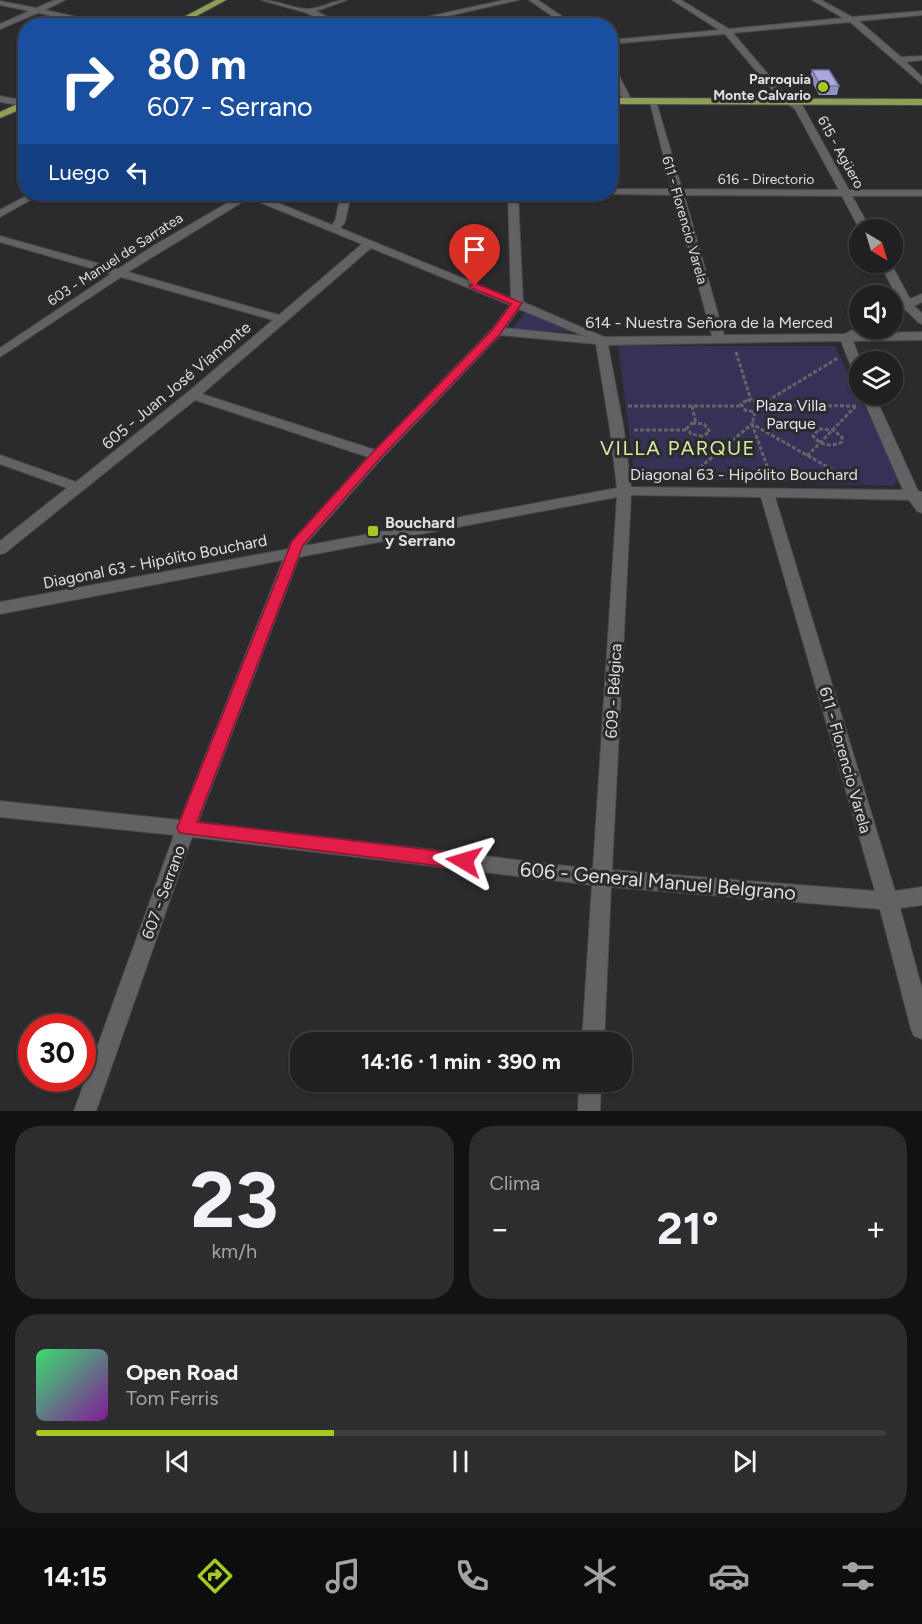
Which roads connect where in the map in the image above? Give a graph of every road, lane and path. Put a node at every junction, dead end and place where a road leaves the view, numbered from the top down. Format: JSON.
{"nodes":[{"id":1,"x":61,"y":0,"type":"edge"},
{"id":2,"x":222,"y":0,"type":"edge"},
{"id":3,"x":230,"y":0,"type":"edge"},
{"id":4,"x":265,"y":0,"type":"edge"},
{"id":5,"x":343,"y":0,"type":"edge"},
{"id":6,"x":514,"y":0,"type":"edge"},
{"id":7,"x":533,"y":0,"type":"edge"},
{"id":8,"x":676,"y":0,"type":"edge"},
{"id":9,"x":816,"y":0,"type":"edge"},
{"id":10,"x":0,"y":3,"type":"edge"},
{"id":11,"x":38,"y":10,"type":"junction"},
{"id":12,"x":310,"y":11,"type":"junction"},
{"id":13,"x":922,"y":13,"type":"edge"},
{"id":14,"x":20,"y":18,"type":"edge"},
{"id":15,"x":76,"y":18,"type":"edge"},
{"id":16,"x":187,"y":18,"type":"edge"},
{"id":17,"x":195,"y":18,"type":"edge"},
{"id":18,"x":324,"y":18,"type":"edge"},
{"id":19,"x":428,"y":18,"type":"edge"},
{"id":20,"x":560,"y":18,"type":"edge"},
{"id":21,"x":18,"y":19,"type":"edge"},
{"id":22,"x":852,"y":19,"type":"junction"},
{"id":23,"x":0,"y":27,"type":"edge"},
{"id":24,"x":727,"y":31,"type":"junction"},
{"id":25,"x":618,"y":41,"type":"edge"},
{"id":26,"x":922,"y":58,"type":"edge"},
{"id":27,"x":900,"y":60,"type":"junction"},
{"id":28,"x":922,"y":81,"type":"edge"},
{"id":29,"x":618,"y":82,"type":"edge"},
{"id":30,"x":0,"y":99,"type":"edge"},
{"id":31,"x":18,"y":100,"type":"edge"},
{"id":32,"x":618,"y":101,"type":"edge"},
{"id":33,"x":628,"y":101,"type":"junction"},
{"id":34,"x":652,"y":101,"type":"junction"},
{"id":35,"x":791,"y":101,"type":"junction"},
{"id":36,"x":922,"y":102,"type":"edge"},
{"id":37,"x":18,"y":103,"type":"edge"},
{"id":38,"x":18,"y":104,"type":"edge"},
{"id":39,"x":0,"y":110,"type":"edge"},
{"id":40,"x":0,"y":115,"type":"edge"},
{"id":41,"x":618,"y":192,"type":"edge"},
{"id":42,"x":676,"y":192,"type":"junction"},
{"id":43,"x":846,"y":193,"type":"junction"},
{"id":44,"x":922,"y":193,"type":"edge"},
{"id":45,"x":23,"y":201,"type":"edge"},
{"id":46,"x":237,"y":201,"type":"edge"},
{"id":47,"x":266,"y":201,"type":"edge"},
{"id":48,"x":344,"y":201,"type":"edge"},
{"id":49,"x":513,"y":201,"type":"edge"},
{"id":50,"x":0,"y":214,"type":"edge"},
{"id":51,"x":860,"y":219,"type":"edge"},
{"id":52,"x":334,"y":229,"type":"junction"},
{"id":53,"x":0,"y":239,"type":"edge"},
{"id":54,"x":369,"y":244,"type":"junction"},
{"id":55,"x":890,"y":273,"type":"edge"},
{"id":56,"x":119,"y":274,"type":"junction"},
{"id":57,"x":922,"y":297,"type":"edge"},
{"id":58,"x":517,"y":303,"type":"junction"},
{"id":59,"x":907,"y":306,"type":"junction"},
{"id":60,"x":903,"y":308,"type":"edge"},
{"id":61,"x":281,"y":319,"type":"junction"},
{"id":62,"x":922,"y":320,"type":"edge"},
{"id":63,"x":497,"y":332,"type":"junction"},
{"id":64,"x":849,"y":336,"type":"edge"},
{"id":65,"x":922,"y":336,"type":"edge"},
{"id":66,"x":846,"y":338,"type":"junction"},
{"id":67,"x":719,"y":339,"type":"junction"},
{"id":68,"x":733,"y":339,"type":"junction"},
{"id":69,"x":601,"y":341,"type":"junction"},
{"id":70,"x":851,"y":351,"type":"edge"},
{"id":71,"x":849,"y":352,"type":"edge"},
{"id":72,"x":0,"y":353,"type":"edge"},
{"id":73,"x":193,"y":395,"type":"junction"},
{"id":74,"x":751,"y":400,"type":"junction"},
{"id":75,"x":612,"y":405,"type":"junction"},
{"id":76,"x":762,"y":405,"type":"junction"},
{"id":77,"x":872,"y":405,"type":"edge"},
{"id":78,"x":692,"y":406,"type":"junction"},
{"id":79,"x":741,"y":406,"type":"junction"},
{"id":80,"x":855,"y":406,"type":"joint"},
{"id":81,"x":754,"y":412,"type":"junction"},
{"id":82,"x":696,"y":423,"type":"junction"},
{"id":83,"x":752,"y":424,"type":"junction"},
{"id":84,"x":616,"y":430,"type":"junction"},
{"id":85,"x":687,"y":430,"type":"junction"},
{"id":86,"x":833,"y":430,"type":"junction"},
{"id":87,"x":821,"y":444,"type":"junction"},
{"id":88,"x":377,"y":454,"type":"junction"},
{"id":89,"x":807,"y":456,"type":"junction"},
{"id":90,"x":0,"y":459,"type":"edge"},
{"id":91,"x":77,"y":487,"type":"junction"},
{"id":92,"x":673,"y":490,"type":"junction"},
{"id":93,"x":624,"y":491,"type":"junction"},
{"id":94,"x":772,"y":492,"type":"junction"},
{"id":95,"x":873,"y":493,"type":"junction"},
{"id":96,"x":917,"y":495,"type":"edge"},
{"id":97,"x":922,"y":508,"type":"edge"},
{"id":98,"x":0,"y":549,"type":"edge"},
{"id":99,"x":292,"y":554,"type":"junction"},
{"id":100,"x":0,"y":608,"type":"edge"},
{"id":101,"x":0,"y":809,"type":"edge"},
{"id":102,"x":186,"y":828,"type":"junction"},
{"id":103,"x":602,"y":878,"type":"junction"},
{"id":104,"x":922,"y":896,"type":"edge"},
{"id":105,"x":888,"y":901,"type":"junction"},
{"id":106,"x":922,"y":1029,"type":"edge"},
{"id":107,"x":594,"y":1032,"type":"edge"},
{"id":108,"x":590,"y":1092,"type":"edge"},
{"id":109,"x":85,"y":1111,"type":"edge"},
{"id":110,"x":589,"y":1111,"type":"edge"}],
"edges":[{"from":1,"to":11,"type":"street"},
{"from":2,"to":16,"type":"main road"},
{"from":3,"to":17,"type":"main road"},
{"from":4,"to":12,"type":"street"},
{"from":5,"to":12,"type":"street"},
{"from":6,"to":19,"type":"street"},
{"from":7,"to":20,"type":"street"},
{"from":8,"to":24,"type":"street","name":"615 - Agüero"},
{"from":9,"to":22,"type":"street"},
{"from":10,"to":11,"type":"street"},
{"from":11,"to":14,"type":"street"},
{"from":11,"to":15,"type":"street"},
{"from":12,"to":18,"type":"street"},
{"from":13,"to":22,"type":"street"},
{"from":21,"to":23,"type":"street"},
{"from":22,"to":24,"type":"street"},
{"from":22,"to":27,"type":"street"},
{"from":24,"to":25,"type":"street"},
{"from":24,"to":35,"type":"street","name":"615 - Agüero"},
{"from":26,"to":27,"type":"street"},
{"from":27,"to":28,"type":"street"},
{"from":29,"to":33,"type":"street"},
{"from":30,"to":31,"type":"street"},
{"from":32,"to":33,"type":"main road"},
{"from":33,"to":34,"type":"main road"},
{"from":34,"to":35,"type":"main road"},
{"from":34,"to":42,"type":"street","name":"611 - Florencio Varela"},
{"from":35,"to":36,"type":"main road"},
{"from":35,"to":43,"type":"street","name":"615 - Agüero"},
{"from":37,"to":39,"type":"main road"},
{"from":38,"to":40,"type":"main road"},
{"from":41,"to":42,"type":"street","name":"616 - Directorio"},
{"from":42,"to":43,"type":"street","name":"616 - Directorio"},
{"from":42,"to":67,"type":"street","name":"611 - Florencio Varela"},
{"from":43,"to":44,"type":"street","name":"616 - Directorio"},
{"from":43,"to":51,"type":"street","name":"615 - Agüero"},
{"from":45,"to":50,"type":"street"},
{"from":46,"to":56,"type":"street","name":"603 - Manuel de Sarratea"},
{"from":47,"to":52,"type":"street"},
{"from":48,"to":52,"type":"street"},
{"from":49,"to":58,"type":"street"},
{"from":52,"to":54,"type":"street"},
{"from":53,"to":56,"type":"street"},
{"from":54,"to":58,"type":"street"},
{"from":54,"to":61,"type":"street","name":"605 - Juan José Viamonte"},
{"from":55,"to":59,"type":"street"},
{"from":56,"to":61,"type":"street"},
{"from":56,"to":72,"type":"street","name":"603 - Manuel de Sarratea"},
{"from":57,"to":59,"type":"street"},
{"from":58,"to":63,"type":"street","name":"607 - Serrano"},
{"from":58,"to":69,"type":"street"},
{"from":59,"to":60,"type":"street"},
{"from":59,"to":62,"type":"street"},
{"from":61,"to":73,"type":"street","name":"605 - Juan José Viamonte"},
{"from":63,"to":69,"type":"street","name":"614 - Nuestra Señora de la Merced"},
{"from":63,"to":88,"type":"street","name":"607 - Serrano"},
{"from":64,"to":66,"type":"street"},
{"from":65,"to":66,"type":"street","name":"614 - Nuestra Señora de la Merced"},
{"from":66,"to":68,"type":"street","name":"614 - Nuestra Señora de la Merced"},
{"from":66,"to":70,"type":"street"},
{"from":67,"to":68,"type":"street","name":"614 - Nuestra Señora de la Merced"},
{"from":67,"to":69,"type":"street","name":"614 - Nuestra Señora de la Merced"},
{"from":68,"to":74,"type":"path"},
{"from":69,"to":75,"type":"street","name":"609 - Bélgica"},
{"from":71,"to":76,"type":"path"},
{"from":73,"to":88,"type":"street"},
{"from":73,"to":91,"type":"street","name":"605 - Juan José Viamonte"},
{"from":74,"to":76,"type":"path"},
{"from":74,"to":79,"type":"path"},
{"from":75,"to":78,"type":"path"},
{"from":75,"to":84,"type":"street","name":"609 - Bélgica"},
{"from":76,"to":80,"type":"path"},
{"from":76,"to":81,"type":"path"},
{"from":77,"to":96,"type":"street"},
{"from":78,"to":79,"type":"path"},
{"from":78,"to":82,"type":"path"},
{"from":79,"to":81,"type":"path"},
{"from":80,"to":86,"type":"path"},
{"from":81,"to":83,"type":"path"},
{"from":82,"to":85,"type":"path"},
{"from":82,"to":85,"type":"path"},
{"from":83,"to":89,"type":"path"},
{"from":83,"to":92,"type":"path"},
{"from":83,"to":94,"type":"path"},
{"from":84,"to":85,"type":"path"},
{"from":84,"to":93,"type":"street","name":"609 - Bélgica"},
{"from":86,"to":87,"type":"path"},
{"from":86,"to":87,"type":"path"},
{"from":86,"to":87,"type":"path"},
{"from":87,"to":89,"type":"path"},
{"from":88,"to":99,"type":"street","name":"607 - Serrano"},
{"from":89,"to":95,"type":"path"},
{"from":90,"to":91,"type":"street"},
{"from":91,"to":98,"type":"street","name":"605 - Juan José Viamonte"},
{"from":92,"to":93,"type":"street","name":"Diagonal 63 - Hipólito Bouchard"},
{"from":92,"to":94,"type":"street","name":"Diagonal 63 - Hipólito Bouchard"},
{"from":93,"to":99,"type":"street","name":"Diagonal 63 - Hipólito Bouchard"},
{"from":93,"to":103,"type":"street","name":"609 - Bélgica"},
{"from":94,"to":95,"type":"street","name":"Diagonal 63 - Hipólito Bouchard"},
{"from":94,"to":105,"type":"street","name":"611 - Florencio Varela"},
{"from":95,"to":96,"type":"street","name":"Diagonal 63 - Hipólito Bouchard"},
{"from":96,"to":97,"type":"street"},
{"from":99,"to":100,"type":"street","name":"Diagonal 63 - Hipólito Bouchard"},
{"from":99,"to":102,"type":"street","name":"607 - Serrano"},
{"from":101,"to":102,"type":"street","name":"606 - General Manuel Belgrano"},
{"from":102,"to":103,"type":"street","name":"606 - General Manuel Belgrano"},
{"from":102,"to":109,"type":"street","name":"607 - Serrano"},
{"from":103,"to":105,"type":"street","name":"606 - General Manuel Belgrano"},
{"from":103,"to":107,"type":"street","name":"609 - Bélgica"},
{"from":104,"to":105,"type":"street","name":"606 - General Manuel Belgrano"},
{"from":105,"to":106,"type":"street","name":"611 - Florencio Varela"},
{"from":108,"to":110,"type":"street"}]}
